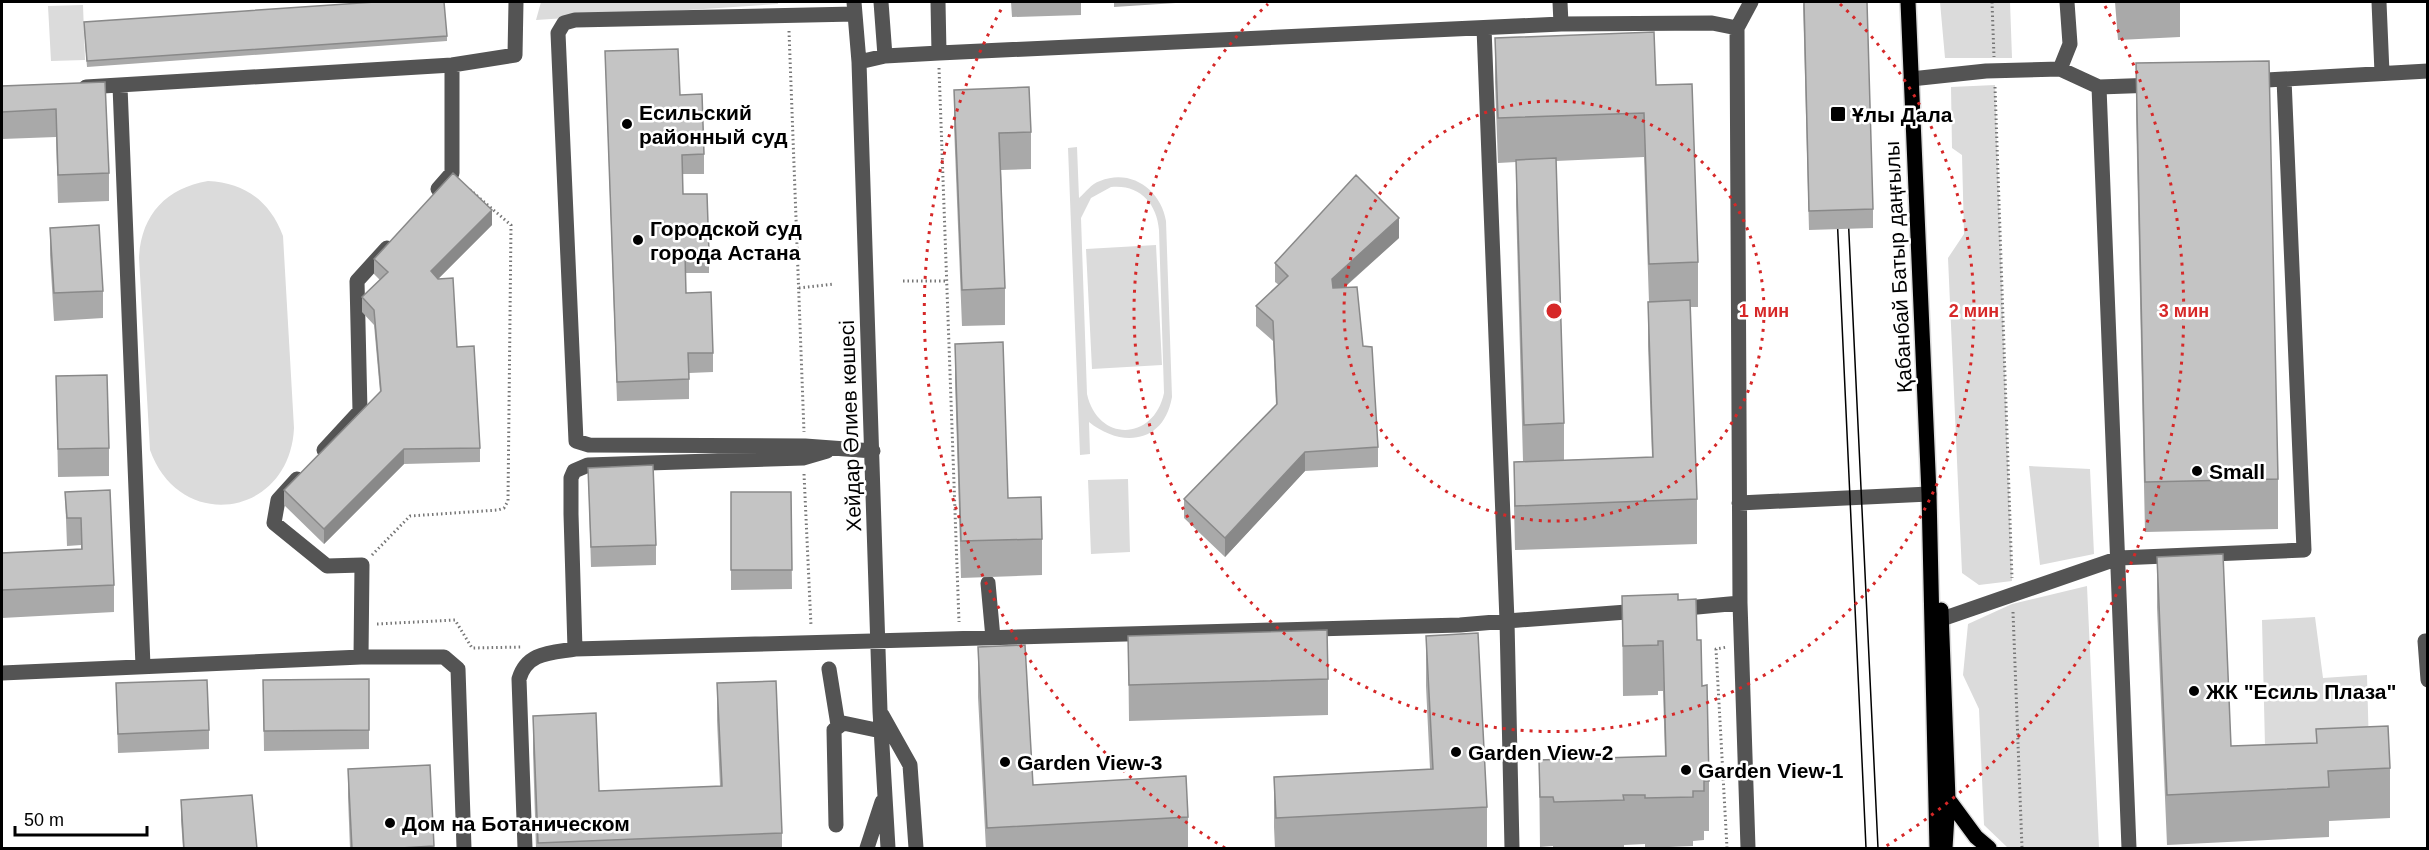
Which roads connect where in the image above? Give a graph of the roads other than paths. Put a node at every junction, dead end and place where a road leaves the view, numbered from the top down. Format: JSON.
{"nodes":[{"id":1,"x":516,"y":2,"type":"edge"},
{"id":2,"x":881,"y":2,"type":"edge"},
{"id":3,"x":938,"y":2,"type":"edge"},
{"id":4,"x":1560,"y":2,"type":"edge"},
{"id":5,"x":1750,"y":2,"type":"edge"},
{"id":6,"x":1908,"y":2,"type":"edge"},
{"id":7,"x":2067,"y":2,"type":"edge"},
{"id":8,"x":2379,"y":2,"type":"edge"},
{"id":9,"x":854,"y":8,"type":"edge"},
{"id":10,"x":1561,"y":24,"type":"junction"},
{"id":11,"x":1485,"y":28,"type":"junction"},
{"id":12,"x":1737,"y":28,"type":"junction"},
{"id":13,"x":939,"y":53,"type":"junction"},
{"id":14,"x":885,"y":56,"type":"junction"},
{"id":15,"x":859,"y":62,"type":"junction"},
{"id":16,"x":452,"y":65,"type":"junction"},
{"id":17,"x":2060,"y":69,"type":"junction"},
{"id":18,"x":2427,"y":71,"type":"edge"},
{"id":19,"x":2382,"y":74,"type":"junction"},
{"id":20,"x":1911,"y":79,"type":"junction"},
{"id":21,"x":2284,"y":79,"type":"junction"},
{"id":22,"x":2238,"y":81,"type":"edge"},
{"id":23,"x":2169,"y":84,"type":"edge"},
{"id":24,"x":120,"y":86,"type":"junction"},
{"id":25,"x":73,"y":87,"type":"edge"},
{"id":26,"x":2099,"y":87,"type":"junction"},
{"id":27,"x":428,"y":200,"type":"edge"},
{"id":28,"x":397,"y":236,"type":"edge"},
{"id":29,"x":873,"y":451,"type":"junction"},
{"id":30,"x":804,"y":452,"type":"junction"},
{"id":31,"x":1929,"y":494,"type":"junction"},
{"id":32,"x":1738,"y":503,"type":"junction"},
{"id":33,"x":2119,"y":558,"type":"junction"},
{"id":34,"x":988,"y":582,"type":"dead end"},
{"id":35,"x":1740,"y":603,"type":"junction"},
{"id":36,"x":1942,"y":619,"type":"junction"},
{"id":37,"x":1507,"y":621,"type":"junction"},
{"id":38,"x":993,"y":638,"type":"junction"},
{"id":39,"x":2427,"y":641,"type":"edge"},
{"id":40,"x":879,"y":642,"type":"junction"},
{"id":41,"x":575,"y":649,"type":"junction"},
{"id":42,"x":361,"y":657,"type":"junction"},
{"id":43,"x":143,"y":666,"type":"junction"},
{"id":44,"x":829,"y":669,"type":"dead end"},
{"id":45,"x":2,"y":673,"type":"edge"},
{"id":46,"x":2427,"y":680,"type":"edge"},
{"id":47,"x":880,"y":711,"type":"junction"},
{"id":48,"x":838,"y":725,"type":"junction"},
{"id":49,"x":881,"y":731,"type":"junction"},
{"id":50,"x":885,"y":794,"type":"junction"},
{"id":51,"x":1948,"y":799,"type":"junction"},
{"id":52,"x":836,"y":825,"type":"dead end"},
{"id":53,"x":464,"y":849,"type":"edge"},
{"id":54,"x":525,"y":849,"type":"edge"},
{"id":55,"x":867,"y":849,"type":"edge"},
{"id":56,"x":888,"y":849,"type":"edge"},
{"id":57,"x":916,"y":849,"type":"edge"},
{"id":58,"x":1512,"y":849,"type":"edge"},
{"id":59,"x":1748,"y":849,"type":"edge"},
{"id":60,"x":1937,"y":849,"type":"edge"},
{"id":61,"x":1945,"y":849,"type":"edge"},
{"id":62,"x":1989,"y":849,"type":"edge"},
{"id":63,"x":2129,"y":849,"type":"edge"}],
"edges":[{"from":1,"to":16,"type":"street"},
{"from":2,"to":14,"type":"street"},
{"from":3,"to":13,"type":"street"},
{"from":4,"to":10,"type":"street"},
{"from":5,"to":12,"type":"street"},
{"from":6,"to":20,"type":"main road","name":"Қабанбай Батыр даңғылы"},
{"from":7,"to":17,"type":"street"},
{"from":8,"to":19,"type":"street"},
{"from":9,"to":15,"type":"street","name":"Хейдар Әлиев көшесі"},
{"from":9,"to":30,"type":"street"},
{"from":10,"to":11,"type":"street"},
{"from":10,"to":12,"type":"street"},
{"from":11,"to":13,"type":"street"},
{"from":11,"to":37,"type":"street"},
{"from":12,"to":32,"type":"street"},
{"from":13,"to":14,"type":"street"},
{"from":14,"to":15,"type":"street"},
{"from":15,"to":29,"type":"street","name":"Хейдар Әлиев көшесі"},
{"from":16,"to":24,"type":"street"},
{"from":16,"to":27,"type":"street"},
{"from":17,"to":20,"type":"street"},
{"from":17,"to":26,"type":"street"},
{"from":18,"to":19,"type":"street"},
{"from":19,"to":21,"type":"street"},
{"from":20,"to":31,"type":"main road","name":"Қабанбай Батыр даңғылы"},
{"from":21,"to":22,"type":"street"},
{"from":21,"to":33,"type":"street"},
{"from":23,"to":26,"type":"street"},
{"from":24,"to":25,"type":"street"},
{"from":24,"to":43,"type":"street"},
{"from":26,"to":33,"type":"street"},
{"from":28,"to":42,"type":"street"},
{"from":29,"to":30,"type":"street"},
{"from":29,"to":40,"type":"street","name":"Хейдар Әлиев көшесі"},
{"from":30,"to":41,"type":"street"},
{"from":31,"to":32,"type":"street"},
{"from":31,"to":36,"type":"main road","name":"Қабанбай Батыр даңғылы"},
{"from":31,"to":60,"type":"main road","name":"Қабанбай Батыр даңғылы"},
{"from":32,"to":35,"type":"street"},
{"from":33,"to":36,"type":"street"},
{"from":33,"to":63,"type":"street"},
{"from":34,"to":38,"type":"street"},
{"from":35,"to":37,"type":"street"},
{"from":35,"to":59,"type":"street"},
{"from":36,"to":51,"type":"main road","name":"Қабанбай Батыр даңғылы"},
{"from":37,"to":38,"type":"street"},
{"from":37,"to":58,"type":"street"},
{"from":38,"to":40,"type":"street"},
{"from":39,"to":46,"type":"street"},
{"from":40,"to":41,"type":"street"},
{"from":40,"to":47,"type":"street","name":"Хейдар Әлиев көшесі"},
{"from":41,"to":54,"type":"street"},
{"from":42,"to":43,"type":"street"},
{"from":42,"to":53,"type":"street"},
{"from":43,"to":45,"type":"street"},
{"from":44,"to":48,"type":"street"},
{"from":47,"to":49,"type":"street","name":"Хейдар Әлиев көшесі"},
{"from":47,"to":57,"type":"street"},
{"from":48,"to":49,"type":"street"},
{"from":48,"to":52,"type":"street"},
{"from":49,"to":50,"type":"street","name":"Хейдар Әлиев көшесі"},
{"from":50,"to":55,"type":"street"},
{"from":50,"to":56,"type":"street","name":"Хейдар Әлиев көшесі"},
{"from":51,"to":61,"type":"main road","name":"Қабанбай Батыр даңғылы"},
{"from":51,"to":62,"type":"main road"}]}
